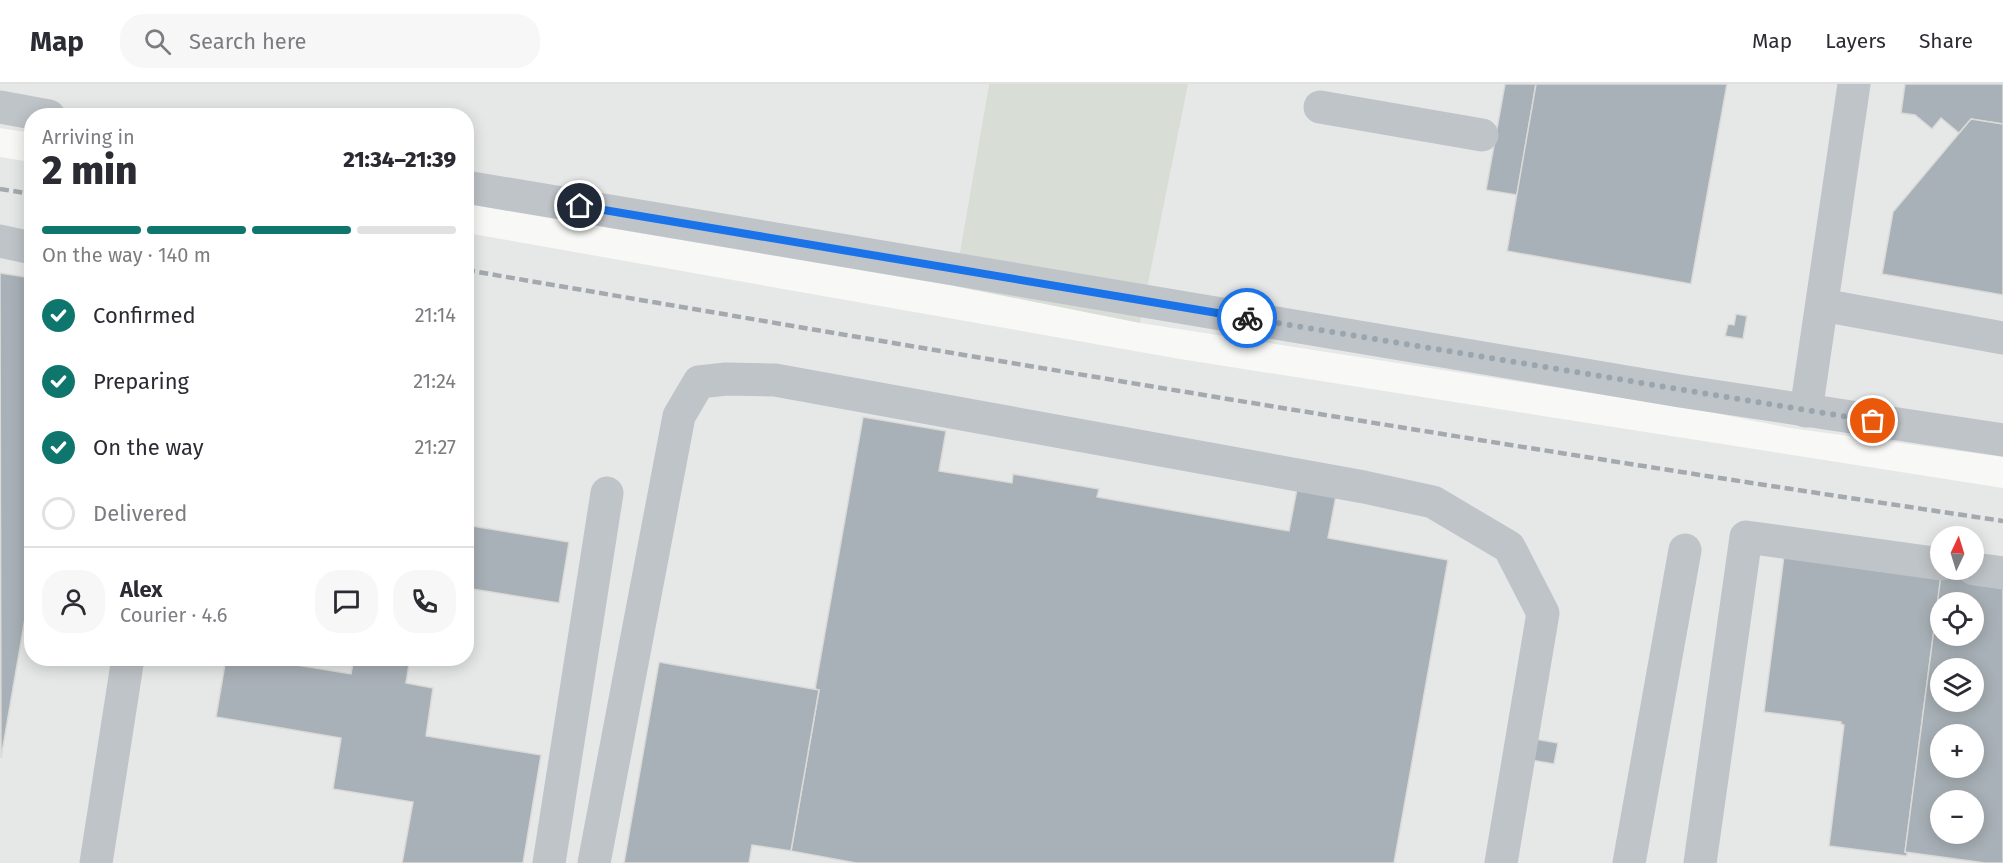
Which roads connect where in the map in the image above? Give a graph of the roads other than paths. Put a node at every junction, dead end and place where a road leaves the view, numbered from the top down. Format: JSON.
{"nodes":[{"id":1,"x":1854,"y":84,"type":"edge"},
{"id":2,"x":0,"y":107,"type":"edge"},
{"id":3,"x":1320,"y":107,"type":"dead end"},
{"id":4,"x":24,"y":111,"type":"edge"},
{"id":5,"x":1482,"y":135,"type":"dead end"},
{"id":6,"x":474,"y":188,"type":"edge"},
{"id":7,"x":0,"y":241,"type":"edge"},
{"id":8,"x":24,"y":246,"type":"edge"},
{"id":9,"x":1822,"y":305,"type":"junction"},
{"id":10,"x":2003,"y":338,"type":"edge"},
{"id":11,"x":1806,"y":411,"type":"junction"},
{"id":12,"x":2003,"y":440,"type":"edge"},
{"id":13,"x":608,"y":494,"type":"dead end"},
{"id":14,"x":1685,"y":550,"type":"dead end"},
{"id":15,"x":1930,"y":562,"type":"edge"},
{"id":16,"x":1984,"y":570,"type":"edge"},
{"id":17,"x":2003,"y":573,"type":"edge"},
{"id":18,"x":127,"y":666,"type":"edge"},
{"id":19,"x":96,"y":863,"type":"edge"},
{"id":20,"x":549,"y":863,"type":"edge"},
{"id":21,"x":594,"y":863,"type":"edge"},
{"id":22,"x":1501,"y":863,"type":"edge"},
{"id":23,"x":1629,"y":863,"type":"edge"},
{"id":24,"x":1700,"y":863,"type":"edge"}],
"edges":[{"from":1,"to":9,"type":"street"},
{"from":2,"to":4,"type":"street"},
{"from":3,"to":5,"type":"street"},
{"from":6,"to":11,"type":"street"},
{"from":7,"to":8,"type":"street"},
{"from":9,"to":10,"type":"street"},
{"from":9,"to":11,"type":"street"},
{"from":11,"to":12,"type":"street"},
{"from":13,"to":20,"type":"street"},
{"from":14,"to":23,"type":"street"},
{"from":15,"to":24,"type":"street"},
{"from":16,"to":17,"type":"street"},
{"from":18,"to":19,"type":"street"},
{"from":21,"to":22,"type":"street"}]}
